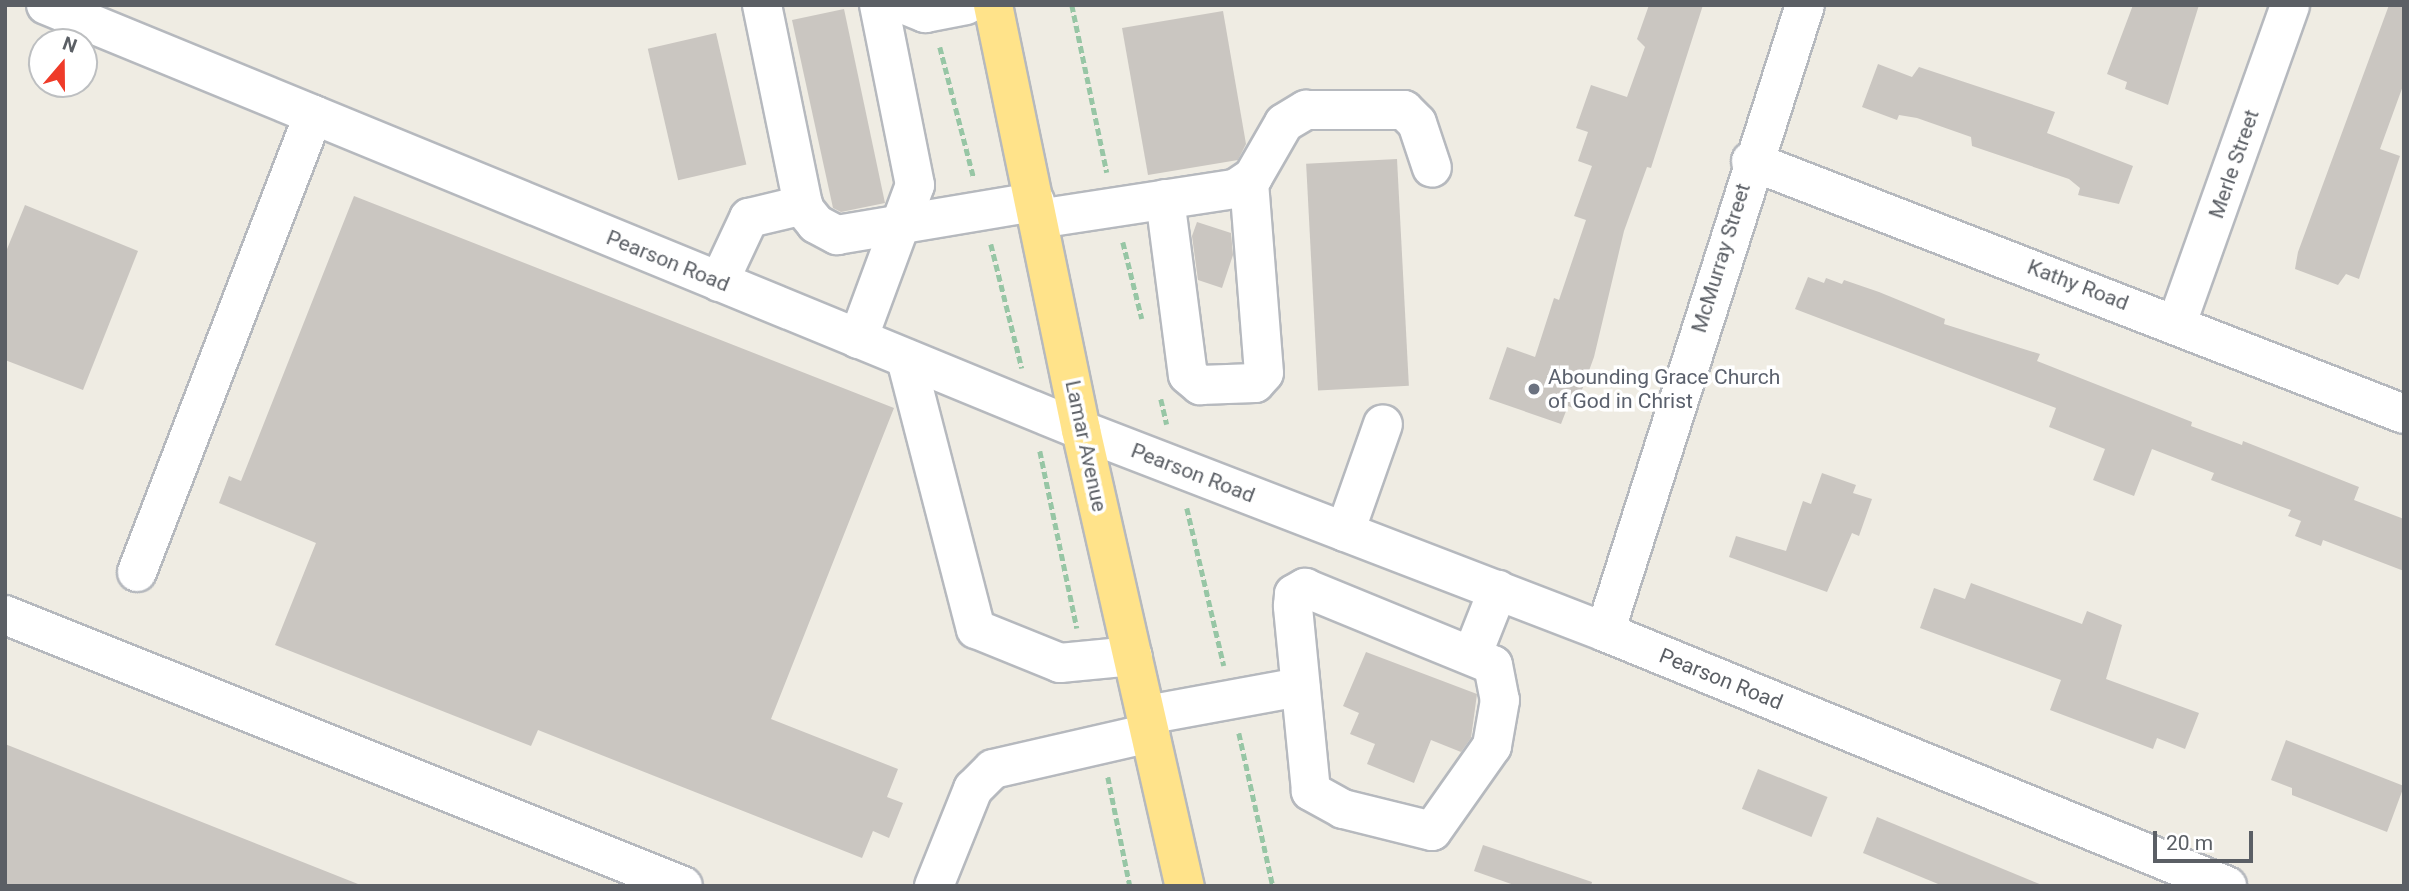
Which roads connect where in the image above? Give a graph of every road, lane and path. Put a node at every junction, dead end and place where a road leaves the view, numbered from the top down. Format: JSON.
{"nodes":[{"id":1,"x":46,"y":5,"type":"edge"},
{"id":2,"x":762,"y":5,"type":"edge"},
{"id":3,"x":879,"y":5,"type":"edge"},
{"id":4,"x":905,"y":5,"type":"edge"},
{"id":5,"x":966,"y":5,"type":"edge"},
{"id":6,"x":993,"y":5,"type":"edge"},
{"id":7,"x":1805,"y":5,"type":"edge"},
{"id":8,"x":2290,"y":5,"type":"edge"},
{"id":9,"x":313,"y":115,"type":"junction"},
{"id":10,"x":1751,"y":160,"type":"junction"},
{"id":11,"x":1432,"y":168,"type":"dead end"},
{"id":12,"x":1249,"y":181,"type":"junction"},
{"id":13,"x":1165,"y":200,"type":"junction"},
{"id":14,"x":803,"y":205,"type":"junction"},
{"id":15,"x":1036,"y":210,"type":"junction"},
{"id":16,"x":903,"y":224,"type":"junction"},
{"id":17,"x":719,"y":282,"type":"junction"},
{"id":18,"x":2177,"y":323,"type":"junction"},
{"id":19,"x":858,"y":339,"type":"junction"},
{"id":20,"x":906,"y":359,"type":"junction"},
{"id":21,"x":2404,"y":414,"type":"edge"},
{"id":22,"x":1383,"y":424,"type":"dead end"},
{"id":23,"x":1082,"y":430,"type":"junction"},
{"id":24,"x":1345,"y":532,"type":"junction"},
{"id":25,"x":137,"y":572,"type":"dead end"},
{"id":26,"x":1498,"y":590,"type":"junction"},
{"id":27,"x":5,"y":615,"type":"edge"},
{"id":28,"x":1605,"y":632,"type":"junction"},
{"id":29,"x":1473,"y":653,"type":"junction"},
{"id":30,"x":1133,"y":656,"type":"junction"},
{"id":31,"x":1300,"y":687,"type":"junction"},
{"id":32,"x":1148,"y":724,"type":"junction"},
{"id":33,"x":683,"y":886,"type":"edge"},
{"id":34,"x":934,"y":886,"type":"edge"},
{"id":35,"x":1185,"y":886,"type":"edge"},
{"id":36,"x":2227,"y":886,"type":"edge"}],
"edges":[{"from":1,"to":9,"type":"street","name":"Pearson Road"},
{"from":2,"to":14,"type":"street"},
{"from":3,"to":16,"type":"street"},
{"from":4,"to":5,"type":"street"},
{"from":6,"to":15,"type":"highway","name":"Lamar Avenue"},
{"from":7,"to":10,"type":"street","name":"McMurray Street"},
{"from":8,"to":18,"type":"street","name":"Merle Street"},
{"from":9,"to":17,"type":"street","name":"Pearson Road"},
{"from":9,"to":25,"type":"street"},
{"from":10,"to":18,"type":"street","name":"Kathy Road"},
{"from":10,"to":28,"type":"street","name":"McMurray Street"},
{"from":11,"to":12,"type":"street"},
{"from":12,"to":13,"type":"street"},
{"from":12,"to":13,"type":"street"},
{"from":13,"to":15,"type":"street"},
{"from":14,"to":16,"type":"street"},
{"from":14,"to":17,"type":"street"},
{"from":15,"to":16,"type":"street"},
{"from":15,"to":23,"type":"highway","name":"Lamar Avenue"},
{"from":16,"to":19,"type":"street"},
{"from":17,"to":19,"type":"street","name":"Pearson Road"},
{"from":18,"to":21,"type":"street","name":"Kathy Road"},
{"from":19,"to":20,"type":"street","name":"Pearson Road"},
{"from":20,"to":23,"type":"street","name":"Pearson Road"},
{"from":20,"to":30,"type":"street"},
{"from":22,"to":24,"type":"street"},
{"from":23,"to":24,"type":"street","name":"Pearson Road"},
{"from":23,"to":30,"type":"highway","name":"Lamar Avenue"},
{"from":24,"to":26,"type":"street","name":"Pearson Road"},
{"from":26,"to":28,"type":"street","name":"Pearson Road"},
{"from":26,"to":29,"type":"street"},
{"from":27,"to":33,"type":"street"},
{"from":28,"to":36,"type":"street","name":"Pearson Road"},
{"from":29,"to":31,"type":"street"},
{"from":29,"to":31,"type":"street"},
{"from":30,"to":32,"type":"highway","name":"Lamar Avenue"},
{"from":31,"to":32,"type":"street"},
{"from":32,"to":34,"type":"street"},
{"from":32,"to":35,"type":"highway","name":"Lamar Avenue"}]}
